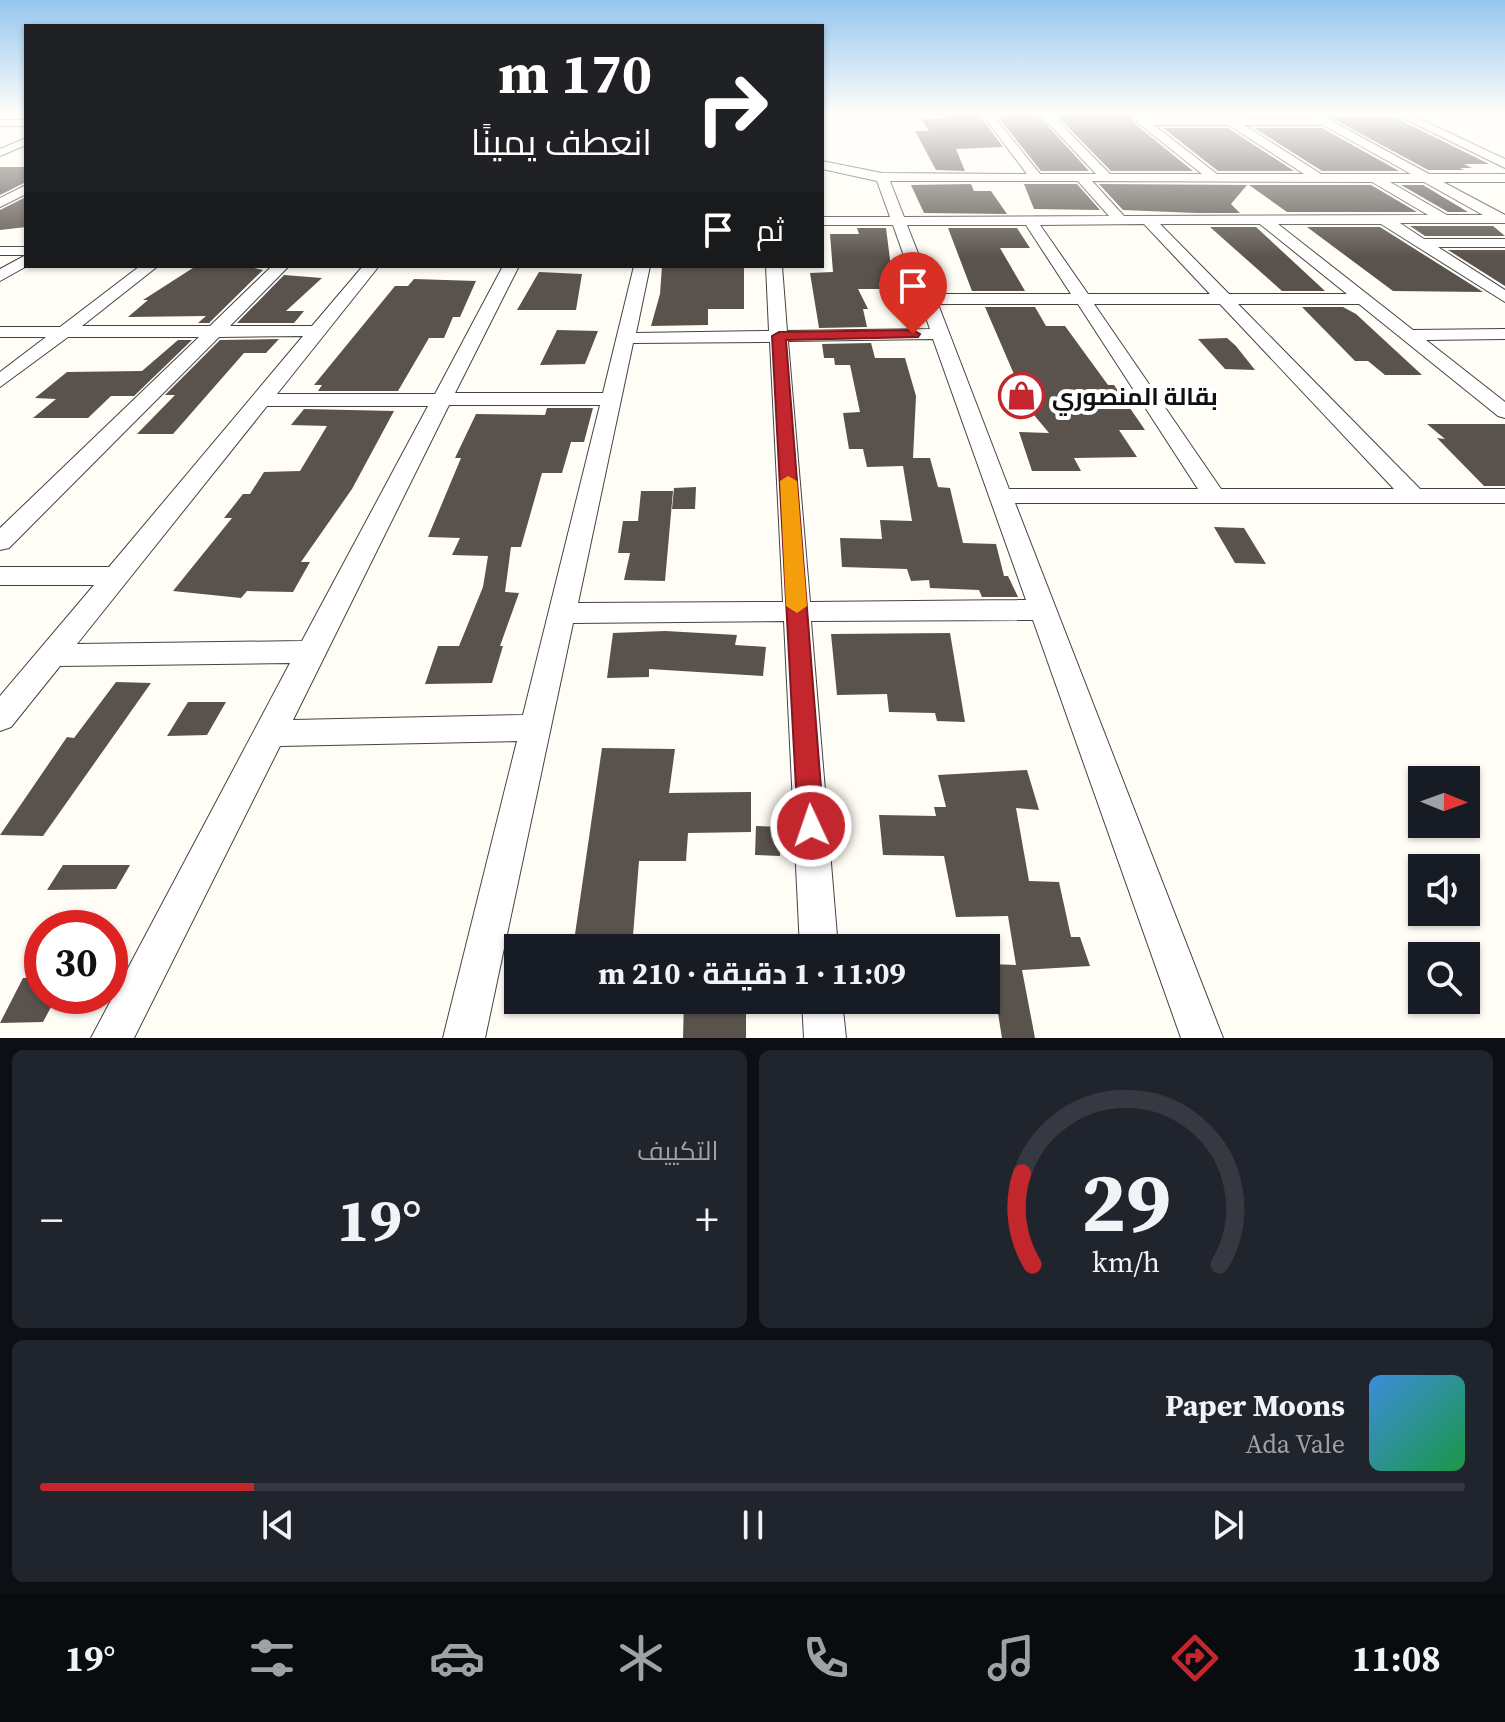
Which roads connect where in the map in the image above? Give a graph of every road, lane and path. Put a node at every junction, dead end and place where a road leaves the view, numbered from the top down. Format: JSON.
{"nodes":[{"id":1,"x":1024,"y":161,"type":"edge"},
{"id":2,"x":1091,"y":161,"type":"edge"},
{"id":3,"x":1194,"y":161,"type":"edge"},
{"id":4,"x":1293,"y":161,"type":"edge"},
{"id":5,"x":1397,"y":161,"type":"edge"},
{"id":6,"x":824,"y":165,"type":"edge"},
{"id":7,"x":824,"y":177,"type":"edge"},
{"id":8,"x":882,"y":177,"type":"junction"},
{"id":9,"x":1036,"y":177,"type":"junction"},
{"id":10,"x":1081,"y":177,"type":"junction"},
{"id":11,"x":1106,"y":177,"type":"junction"},
{"id":12,"x":1317,"y":177,"type":"junction"},
{"id":13,"x":1215,"y":178,"type":"junction"},
{"id":14,"x":1375,"y":178,"type":"junction"},
{"id":15,"x":1428,"y":178,"type":"junction"},
{"id":16,"x":1505,"y":178,"type":"edge"},
{"id":17,"x":0,"y":186,"type":"edge"},
{"id":18,"x":24,"y":188,"type":"edge"},
{"id":19,"x":24,"y":189,"type":"edge"},
{"id":20,"x":0,"y":205,"type":"edge"},
{"id":21,"x":24,"y":206,"type":"edge"},
{"id":22,"x":1444,"y":219,"type":"junction"},
{"id":23,"x":1030,"y":220,"type":"junction"},
{"id":24,"x":1120,"y":220,"type":"junction"},
{"id":25,"x":1148,"y":220,"type":"junction"},
{"id":26,"x":1264,"y":220,"type":"junction"},
{"id":27,"x":1385,"y":220,"type":"junction"},
{"id":28,"x":1504,"y":220,"type":"edge"},
{"id":29,"x":824,"y":221,"type":"edge"},
{"id":30,"x":898,"y":221,"type":"junction"},
{"id":31,"x":1421,"y":243,"type":"junction"},
{"id":32,"x":1505,"y":243,"type":"edge"},
{"id":33,"x":0,"y":251,"type":"edge"},
{"id":34,"x":24,"y":251,"type":"edge"},
{"id":35,"x":24,"y":261,"type":"edge"},
{"id":36,"x":147,"y":268,"type":"edge"},
{"id":37,"x":279,"y":268,"type":"edge"},
{"id":38,"x":369,"y":268,"type":"edge"},
{"id":39,"x":510,"y":268,"type":"edge"},
{"id":40,"x":642,"y":268,"type":"edge"},
{"id":41,"x":774,"y":268,"type":"edge"},
{"id":42,"x":0,"y":276,"type":"edge"},
{"id":43,"x":1505,"y":297,"type":"edge"},
{"id":44,"x":927,"y":299,"type":"junction"},
{"id":45,"x":1082,"y":299,"type":"junction"},
{"id":46,"x":1224,"y":299,"type":"junction"},
{"id":47,"x":1364,"y":299,"type":"junction"},
{"id":48,"x":317,"y":331,"type":"junction"},
{"id":49,"x":0,"y":332,"type":"edge"},
{"id":50,"x":64,"y":332,"type":"junction"},
{"id":51,"x":214,"y":332,"type":"junction"},
{"id":52,"x":940,"y":334,"type":"junction"},
{"id":53,"x":1505,"y":334,"type":"edge"},
{"id":54,"x":1409,"y":335,"type":"junction"},
{"id":55,"x":779,"y":336,"type":"junction"},
{"id":56,"x":625,"y":338,"type":"junction"},
{"id":57,"x":0,"y":381,"type":"edge"},
{"id":58,"x":611,"y":399,"type":"junction"},
{"id":59,"x":261,"y":400,"type":"junction"},
{"id":60,"x":442,"y":400,"type":"junction"},
{"id":61,"x":1505,"y":412,"type":"edge"},
{"id":62,"x":1001,"y":496,"type":"junction"},
{"id":63,"x":1214,"y":496,"type":"junction"},
{"id":64,"x":1414,"y":496,"type":"junction"},
{"id":65,"x":1505,"y":496,"type":"edge"},
{"id":66,"x":0,"y":542,"type":"edge"},
{"id":67,"x":0,"y":576,"type":"edge"},
{"id":68,"x":117,"y":576,"type":"junction"},
{"id":69,"x":1043,"y":610,"type":"junction"},
{"id":70,"x":562,"y":613,"type":"junction"},
{"id":71,"x":797,"y":613,"type":"junction"},
{"id":72,"x":311,"y":652,"type":"junction"},
{"id":73,"x":51,"y":655,"type":"junction"},
{"id":74,"x":0,"y":718,"type":"edge"},
{"id":75,"x":536,"y":728,"type":"junction"},
{"id":76,"x":269,"y":733,"type":"junction"},
{"id":77,"x":818,"y":934,"type":"edge"},
{"id":78,"x":823,"y":1014,"type":"edge"},
{"id":79,"x":112,"y":1038,"type":"edge"},
{"id":80,"x":464,"y":1038,"type":"edge"},
{"id":81,"x":825,"y":1038,"type":"edge"},
{"id":82,"x":1202,"y":1038,"type":"edge"}],
"edges":[{"from":1,"to":9,"type":"street"},
{"from":2,"to":11,"type":"street"},
{"from":3,"to":13,"type":"street"},
{"from":4,"to":12,"type":"street"},
{"from":5,"to":15,"type":"street"},
{"from":6,"to":8,"type":"street"},
{"from":7,"to":8,"type":"street"},
{"from":8,"to":9,"type":"street"},
{"from":8,"to":30,"type":"street"},
{"from":9,"to":10,"type":"street"},
{"from":10,"to":11,"type":"street"},
{"from":10,"to":24,"type":"street"},
{"from":11,"to":13,"type":"street"},
{"from":12,"to":13,"type":"street"},
{"from":12,"to":14,"type":"street"},
{"from":14,"to":15,"type":"street"},
{"from":14,"to":22,"type":"street"},
{"from":15,"to":16,"type":"street"},
{"from":15,"to":28,"type":"street"},
{"from":17,"to":18,"type":"street"},
{"from":19,"to":20,"type":"street"},
{"from":20,"to":21,"type":"street"},
{"from":22,"to":27,"type":"street"},
{"from":22,"to":28,"type":"street"},
{"from":23,"to":24,"type":"street"},
{"from":23,"to":30,"type":"street"},
{"from":23,"to":45,"type":"street"},
{"from":24,"to":25,"type":"street"},
{"from":25,"to":26,"type":"street"},
{"from":25,"to":46,"type":"street"},
{"from":26,"to":27,"type":"street"},
{"from":26,"to":47,"type":"street"},
{"from":27,"to":31,"type":"street"},
{"from":29,"to":30,"type":"street"},
{"from":30,"to":44,"type":"street"},
{"from":31,"to":32,"type":"street"},
{"from":31,"to":43,"type":"street"},
{"from":33,"to":34,"type":"street"},
{"from":35,"to":42,"type":"street"},
{"from":36,"to":50,"type":"street"},
{"from":37,"to":51,"type":"street"},
{"from":38,"to":48,"type":"street"},
{"from":39,"to":60,"type":"street"},
{"from":40,"to":56,"type":"street"},
{"from":41,"to":55,"type":"street"},
{"from":44,"to":45,"type":"street"},
{"from":44,"to":52,"type":"street"},
{"from":45,"to":46,"type":"street"},
{"from":45,"to":63,"type":"street"},
{"from":46,"to":47,"type":"street"},
{"from":46,"to":64,"type":"street"},
{"from":47,"to":54,"type":"street"},
{"from":48,"to":51,"type":"street"},
{"from":48,"to":59,"type":"street"},
{"from":49,"to":50,"type":"street"},
{"from":50,"to":51,"type":"street"},
{"from":50,"to":57,"type":"street"},
{"from":51,"to":66,"type":"street"},
{"from":52,"to":55,"type":"street"},
{"from":52,"to":62,"type":"street"},
{"from":53,"to":54,"type":"street"},
{"from":54,"to":61,"type":"street"},
{"from":55,"to":56,"type":"street"},
{"from":55,"to":71,"type":"street"},
{"from":56,"to":58,"type":"street"},
{"from":58,"to":60,"type":"street"},
{"from":58,"to":70,"type":"street"},
{"from":59,"to":60,"type":"street"},
{"from":59,"to":68,"type":"street"},
{"from":60,"to":72,"type":"street"},
{"from":62,"to":63,"type":"street"},
{"from":62,"to":69,"type":"street"},
{"from":63,"to":64,"type":"street"},
{"from":64,"to":65,"type":"street"},
{"from":67,"to":68,"type":"street"},
{"from":68,"to":73,"type":"street"},
{"from":69,"to":71,"type":"street"},
{"from":69,"to":82,"type":"street"},
{"from":70,"to":71,"type":"street"},
{"from":70,"to":75,"type":"street"},
{"from":71,"to":77,"type":"street"},
{"from":72,"to":73,"type":"street"},
{"from":72,"to":76,"type":"street"},
{"from":73,"to":74,"type":"street"},
{"from":75,"to":76,"type":"street"},
{"from":75,"to":80,"type":"street"},
{"from":76,"to":79,"type":"street"},
{"from":78,"to":81,"type":"street"}]}
